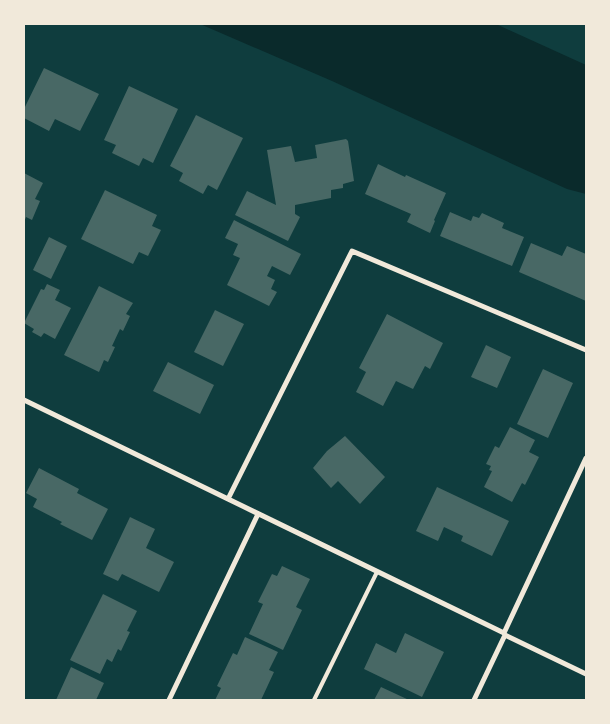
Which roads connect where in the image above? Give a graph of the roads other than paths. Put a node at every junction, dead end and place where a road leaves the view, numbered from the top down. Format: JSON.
{"nodes":[{"id":1,"x":586,"y":350,"type":"edge"},
{"id":2,"x":24,"y":400,"type":"edge"},
{"id":3,"x":586,"y":458,"type":"edge"},
{"id":4,"x":228,"y":500,"type":"junction"},
{"id":5,"x":258,"y":514,"type":"junction"},
{"id":6,"x":377,"y":572,"type":"junction"},
{"id":7,"x":504,"y":634,"type":"junction"},
{"id":8,"x":586,"y":674,"type":"edge"},
{"id":9,"x":169,"y":700,"type":"edge"},
{"id":10,"x":314,"y":700,"type":"edge"},
{"id":11,"x":474,"y":700,"type":"edge"}],
"edges":[{"from":1,"to":4,"type":"street"},
{"from":2,"to":4,"type":"street"},
{"from":3,"to":7,"type":"street"},
{"from":4,"to":5,"type":"street"},
{"from":5,"to":6,"type":"street"},
{"from":5,"to":9,"type":"street"},
{"from":6,"to":7,"type":"street"},
{"from":6,"to":10,"type":"lane"},
{"from":7,"to":8,"type":"street"},
{"from":7,"to":11,"type":"street"}]}
